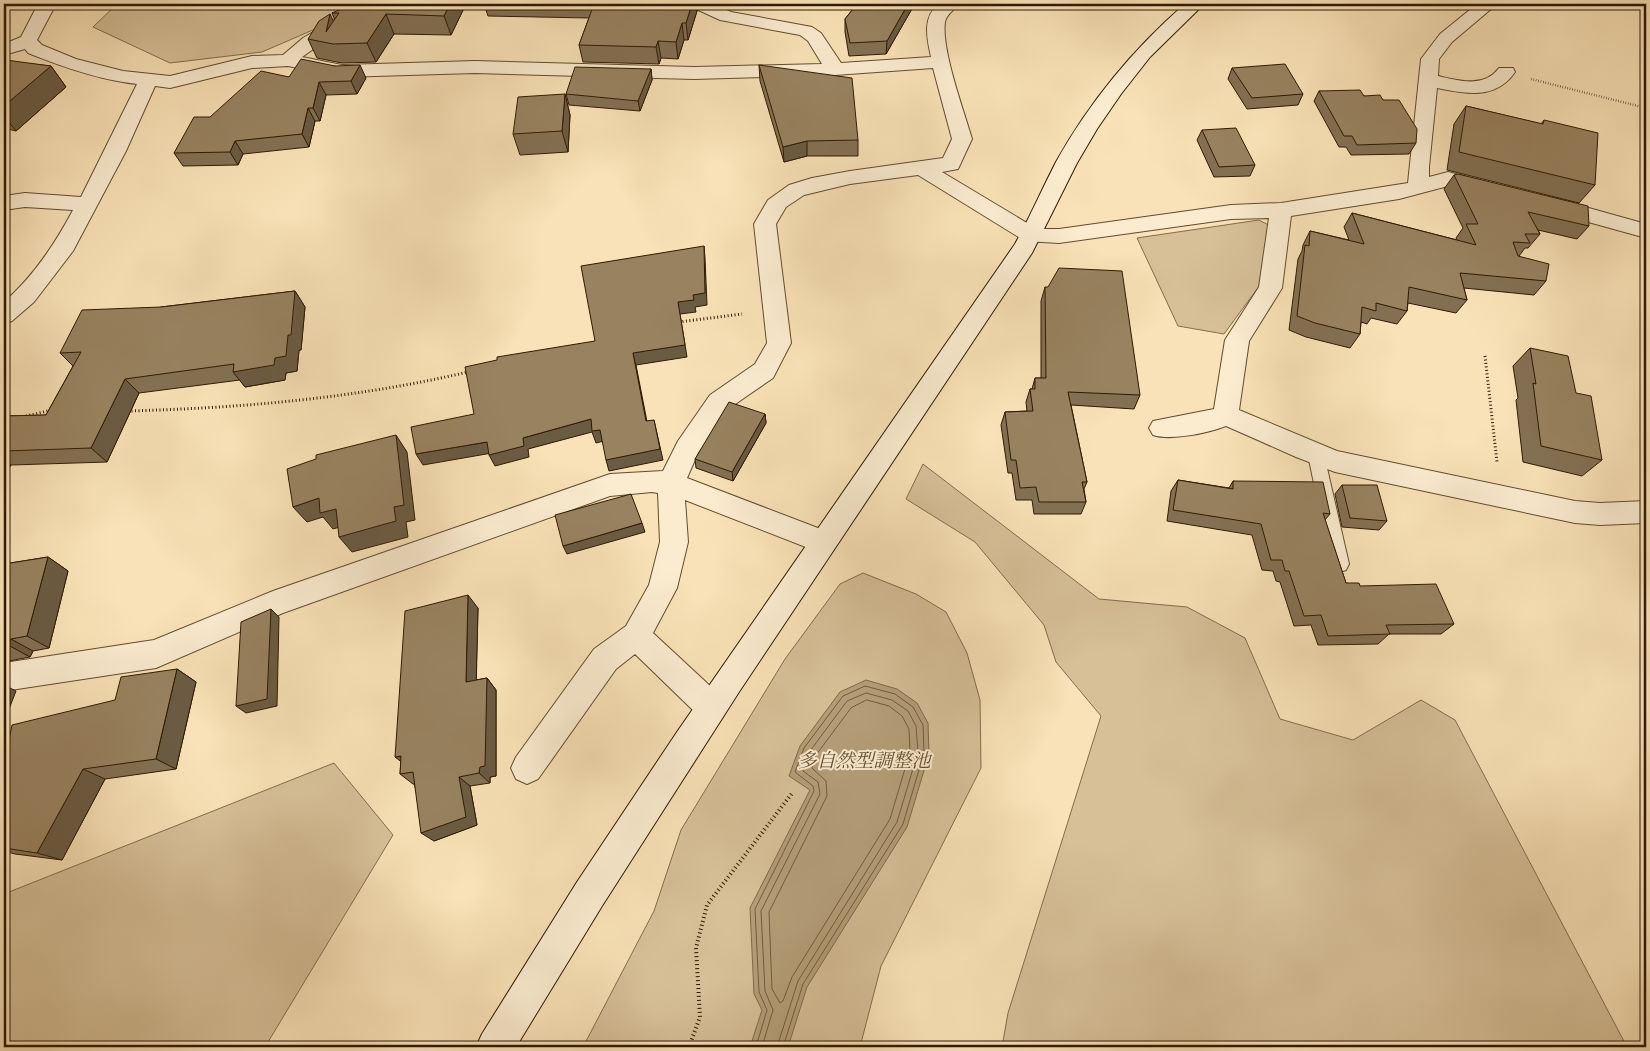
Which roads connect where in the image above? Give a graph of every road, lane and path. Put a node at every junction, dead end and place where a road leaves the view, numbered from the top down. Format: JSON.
{"nodes":[{"id":1,"x":47,"y":4,"type":"edge"},
{"id":2,"x":384,"y":4,"type":"edge"},
{"id":3,"x":700,"y":4,"type":"edge"},
{"id":4,"x":949,"y":4,"type":"edge"},
{"id":5,"x":1195,"y":4,"type":"edge"},
{"id":6,"x":1488,"y":4,"type":"edge"},
{"id":7,"x":28,"y":41,"type":"junction"},
{"id":8,"x":4,"y":50,"type":"edge"},
{"id":9,"x":288,"y":60,"type":"junction"},
{"id":10,"x":942,"y":62,"type":"junction"},
{"id":11,"x":835,"y":69,"type":"junction"},
{"id":12,"x":1506,"y":72,"type":"joint"},
{"id":13,"x":1427,"y":80,"type":"junction"},
{"id":14,"x":150,"y":81,"type":"junction"},
{"id":15,"x":1646,"y":108,"type":"edge"},
{"id":16,"x":922,"y":168,"type":"junction"},
{"id":17,"x":1419,"y":186,"type":"junction"},
{"id":18,"x":1506,"y":193,"type":"edge"},
{"id":19,"x":1535,"y":200,"type":"edge"},
{"id":20,"x":4,"y":203,"type":"edge"},
{"id":21,"x":87,"y":204,"type":"junction"},
{"id":22,"x":1281,"y":210,"type":"junction"},
{"id":23,"x":1646,"y":231,"type":"edge"},
{"id":24,"x":1033,"y":236,"type":"junction"},
{"id":25,"x":776,"y":310,"type":"junction"},
{"id":26,"x":4,"y":315,"type":"edge"},
{"id":27,"x":674,"y":323,"type":"edge"},
{"id":28,"x":1485,"y":356,"type":"dead end"},
{"id":29,"x":470,"y":372,"type":"edge"},
{"id":30,"x":55,"y":409,"type":"edge"},
{"id":31,"x":123,"y":411,"type":"dead end"},
{"id":32,"x":1226,"y":415,"type":"junction"},
{"id":33,"x":21,"y":418,"type":"edge"},
{"id":34,"x":1162,"y":428,"type":"dead end"},
{"id":35,"x":1316,"y":455,"type":"junction"},
{"id":36,"x":671,"y":483,"type":"junction"},
{"id":37,"x":1500,"y":495,"type":"junction"},
{"id":38,"x":1646,"y":512,"type":"edge"},
{"id":39,"x":821,"y":541,"type":"junction"},
{"id":40,"x":1340,"y":564,"type":"edge"},
{"id":41,"x":636,"y":636,"type":"junction"},
{"id":42,"x":4,"y":677,"type":"edge"},
{"id":43,"x":712,"y":707,"type":"junction"},
{"id":44,"x":527,"y":768,"type":"dead end"},
{"id":45,"x":793,"y":792,"type":"dead end"},
{"id":46,"x":495,"y":1047,"type":"edge"},
{"id":47,"x":689,"y":1047,"type":"edge"}],
"edges":[{"from":1,"to":7,"type":"street"},
{"from":2,"to":9,"type":"street"},
{"from":3,"to":11,"type":"street"},
{"from":4,"to":10,"type":"street"},
{"from":5,"to":24,"type":"street"},
{"from":6,"to":13,"type":"street"},
{"from":7,"to":8,"type":"street"},
{"from":7,"to":14,"type":"street"},
{"from":9,"to":11,"type":"street"},
{"from":9,"to":14,"type":"street"},
{"from":10,"to":11,"type":"street"},
{"from":10,"to":16,"type":"street"},
{"from":12,"to":13,"type":"street"},
{"from":12,"to":15,"type":"path"},
{"from":13,"to":17,"type":"street"},
{"from":14,"to":21,"type":"street"},
{"from":16,"to":24,"type":"street"},
{"from":16,"to":25,"type":"street"},
{"from":17,"to":18,"type":"street"},
{"from":17,"to":22,"type":"street"},
{"from":19,"to":23,"type":"street"},
{"from":20,"to":21,"type":"street"},
{"from":21,"to":26,"type":"street"},
{"from":22,"to":24,"type":"street"},
{"from":22,"to":32,"type":"street"},
{"from":24,"to":39,"type":"street"},
{"from":25,"to":27,"type":"path"},
{"from":25,"to":36,"type":"street"},
{"from":28,"to":37,"type":"path"},
{"from":29,"to":31,"type":"path"},
{"from":30,"to":33,"type":"path"},
{"from":32,"to":34,"type":"street"},
{"from":32,"to":35,"type":"street"},
{"from":35,"to":37,"type":"street"},
{"from":35,"to":40,"type":"lane"},
{"from":36,"to":39,"type":"street"},
{"from":36,"to":41,"type":"street"},
{"from":36,"to":42,"type":"street"},
{"from":37,"to":38,"type":"street"},
{"from":39,"to":43,"type":"street"},
{"from":41,"to":43,"type":"street"},
{"from":41,"to":44,"type":"street"},
{"from":43,"to":46,"type":"street"},
{"from":45,"to":47,"type":"path"}]}
